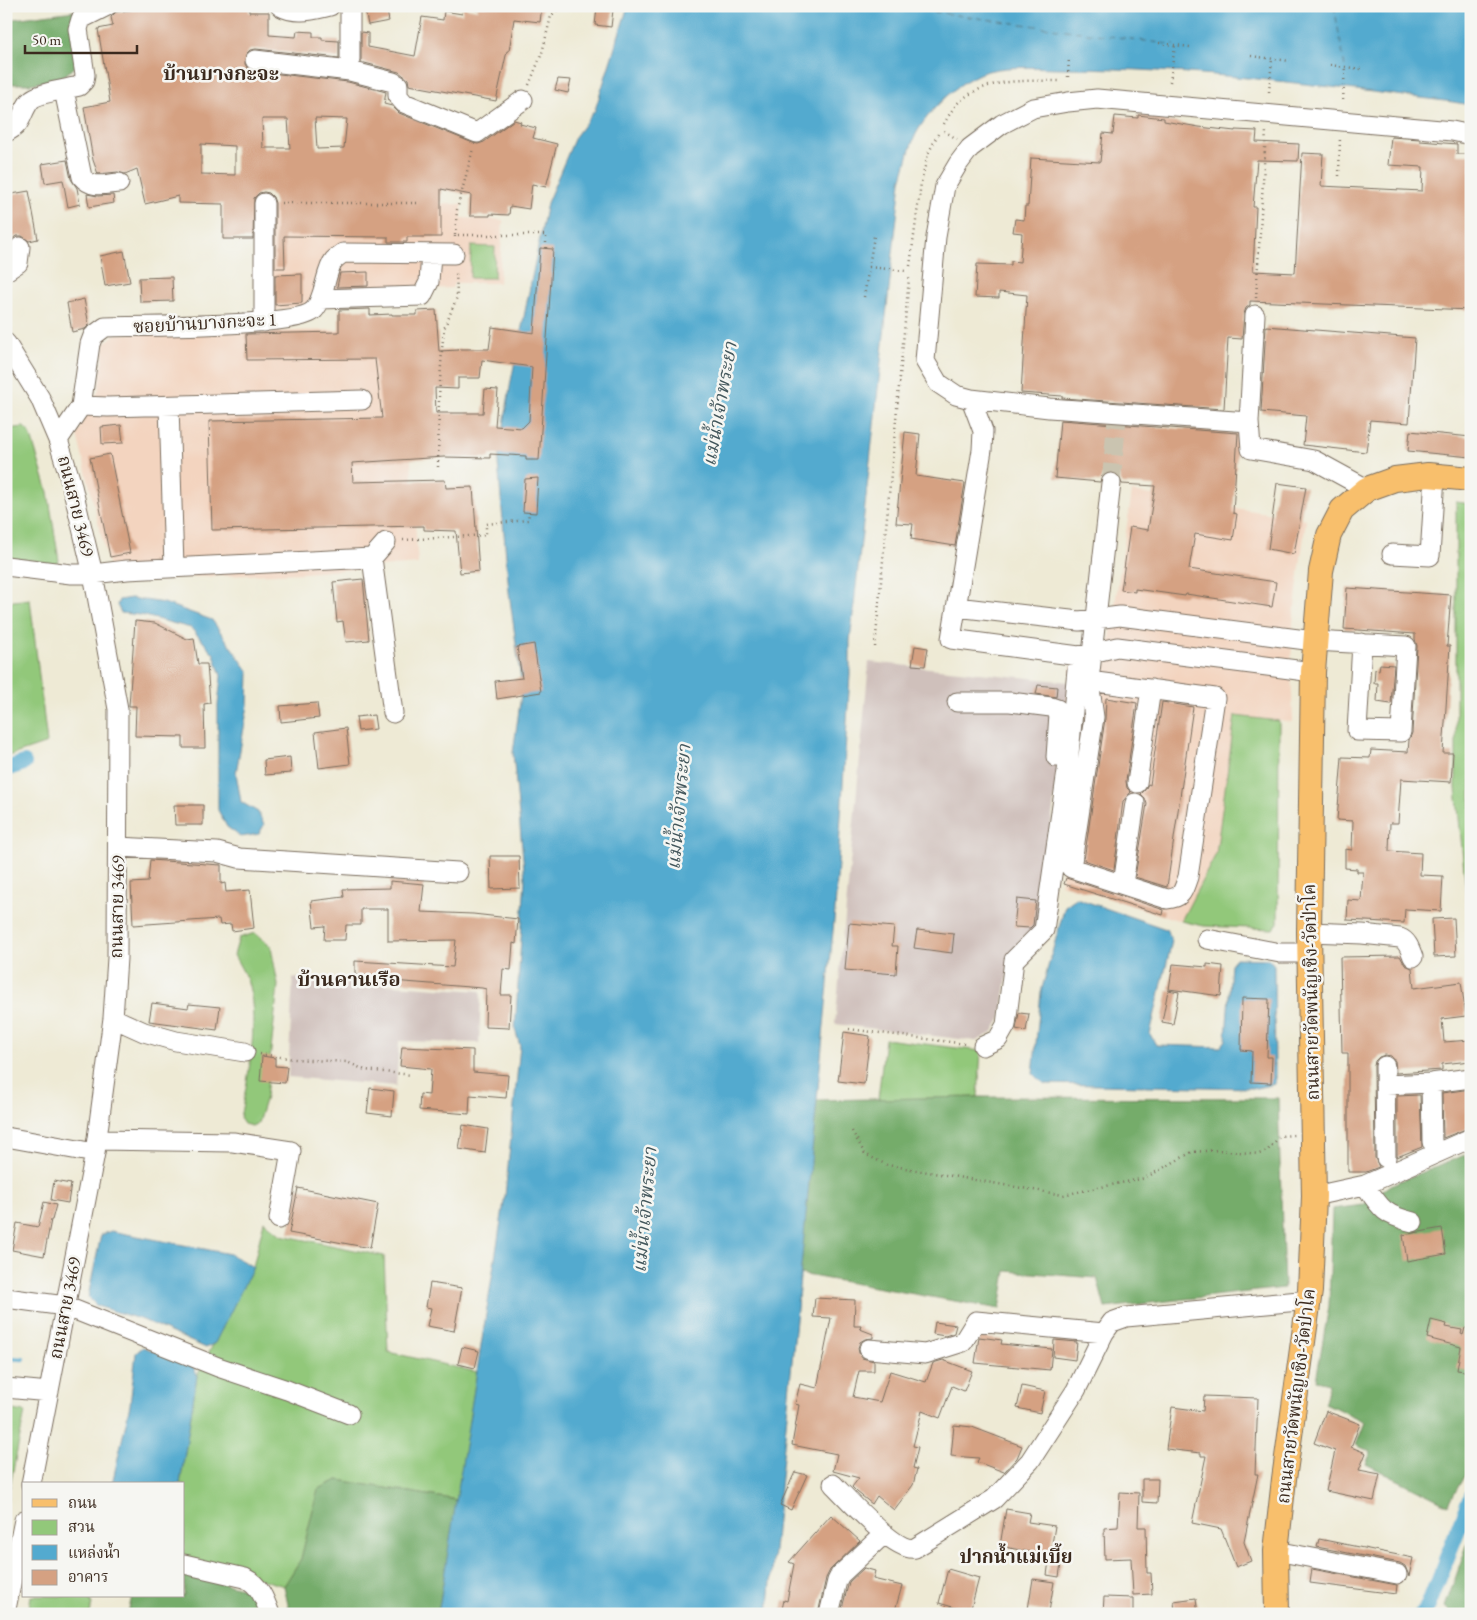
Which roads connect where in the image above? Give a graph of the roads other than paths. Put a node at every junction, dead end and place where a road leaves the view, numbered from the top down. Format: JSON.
{"nodes":[{"id":1,"x":107,"y":6,"type":"edge"},
{"id":2,"x":280,"y":6,"type":"edge"},
{"id":3,"x":330,"y":6,"type":"edge"},
{"id":4,"x":350,"y":6,"type":"edge"},
{"id":5,"x":255,"y":60,"type":"dead end"},
{"id":6,"x":350,"y":71,"type":"junction"},
{"id":7,"x":64,"y":90,"type":"junction"},
{"id":8,"x":523,"y":100,"type":"road end"},
{"id":9,"x":6,"y":132,"type":"edge"},
{"id":10,"x":1471,"y":135,"type":"edge"},
{"id":11,"x":119,"y":183,"type":"dead end"},
{"id":12,"x":264,"y":203,"type":"road end"},
{"id":13,"x":20,"y":247,"type":"dead end"},
{"id":14,"x":431,"y":254,"type":"junction"},
{"id":15,"x":454,"y":254,"type":"dead end"},
{"id":16,"x":6,"y":271,"type":"edge"},
{"id":17,"x":320,"y":299,"type":"junction"},
{"id":18,"x":1255,"y":314,"type":"road end"},
{"id":19,"x":264,"y":322,"type":"junction"},
{"id":20,"x":6,"y":343,"type":"edge"},
{"id":21,"x":971,"y":399,"type":"junction"},
{"id":22,"x":362,"y":400,"type":"dead end"},
{"id":23,"x":81,"y":406,"type":"junction"},
{"id":24,"x":169,"y":406,"type":"junction"},
{"id":25,"x":1249,"y":422,"type":"junction"},
{"id":26,"x":58,"y":440,"type":"junction"},
{"id":27,"x":1435,"y":476,"type":"junction"},
{"id":28,"x":1471,"y":479,"type":"edge"},
{"id":29,"x":1111,"y":483,"type":"tunnel mouth"},
{"id":30,"x":1367,"y":490,"type":"junction"},
{"id":31,"x":386,"y":542,"type":"road end"},
{"id":32,"x":1392,"y":554,"type":"dead end"},
{"id":33,"x":372,"y":558,"type":"junction"},
{"id":34,"x":6,"y":566,"type":"edge"},
{"id":35,"x":174,"y":567,"type":"junction"},
{"id":36,"x":93,"y":574,"type":"junction"},
{"id":37,"x":956,"y":606,"type":"junction"},
{"id":38,"x":1096,"y":619,"type":"junction"},
{"id":39,"x":1314,"y":641,"type":"junction"},
{"id":40,"x":1362,"y":643,"type":"junction"},
{"id":41,"x":1086,"y":654,"type":"junction"},
{"id":42,"x":1313,"y":672,"type":"junction"},
{"id":43,"x":1089,"y":682,"type":"junction"},
{"id":44,"x":1151,"y":690,"type":"junction"},
{"id":45,"x":957,"y":702,"type":"dead end"},
{"id":46,"x":393,"y":713,"type":"dead end"},
{"id":47,"x":1068,"y":764,"type":"junction"},
{"id":48,"x":1137,"y":783,"type":"dead end"},
{"id":49,"x":1134,"y":802,"type":"dead end"},
{"id":50,"x":118,"y":847,"type":"junction"},
{"id":51,"x":458,"y":872,"type":"dead end"},
{"id":52,"x":1123,"y":884,"type":"junction"},
{"id":53,"x":1207,"y":939,"type":"dead end"},
{"id":54,"x":1309,"y":943,"type":"junction"},
{"id":55,"x":1413,"y":957,"type":"dead end"},
{"id":56,"x":113,"y":1018,"type":"junction"},
{"id":57,"x":983,"y":1046,"type":"road end"},
{"id":58,"x":245,"y":1052,"type":"dead end"},
{"id":59,"x":1385,"y":1066,"type":"dead end"},
{"id":60,"x":1471,"y":1078,"type":"edge"},
{"id":61,"x":1431,"y":1083,"type":"junction"},
{"id":62,"x":1385,"y":1085,"type":"junction"},
{"id":63,"x":6,"y":1137,"type":"edge"},
{"id":64,"x":1471,"y":1138,"type":"edge"},
{"id":65,"x":1432,"y":1142,"type":"dead end"},
{"id":66,"x":96,"y":1147,"type":"junction"},
{"id":67,"x":1386,"y":1158,"type":"dead end"},
{"id":68,"x":1364,"y":1185,"type":"junction"},
{"id":69,"x":1314,"y":1196,"type":"junction"},
{"id":70,"x":279,"y":1219,"type":"dead end"},
{"id":71,"x":1414,"y":1222,"type":"dead end"},
{"id":72,"x":6,"y":1298,"type":"edge"},
{"id":73,"x":1310,"y":1300,"type":"junction"},
{"id":74,"x":65,"y":1306,"type":"junction"},
{"id":75,"x":1104,"y":1333,"type":"junction"},
{"id":76,"x":869,"y":1349,"type":"dead end"},
{"id":77,"x":6,"y":1388,"type":"edge"},
{"id":78,"x":49,"y":1392,"type":"junction"},
{"id":79,"x":349,"y":1414,"type":"dead end"},
{"id":80,"x":31,"y":1482,"type":"edge"},
{"id":81,"x":833,"y":1484,"type":"dead end"},
{"id":82,"x":22,"y":1531,"type":"edge"},
{"id":83,"x":884,"y":1534,"type":"junction"},
{"id":84,"x":1276,"y":1551,"type":"junction"},
{"id":85,"x":185,"y":1564,"type":"edge"},
{"id":86,"x":1397,"y":1574,"type":"dead end"},
{"id":87,"x":6,"y":1610,"type":"edge"},
{"id":88,"x":270,"y":1614,"type":"edge"},
{"id":89,"x":829,"y":1614,"type":"edge"},
{"id":90,"x":1277,"y":1614,"type":"edge"}],
"edges":[{"from":1,"to":7,"type":"street"},
{"from":2,"to":3,"type":"street"},
{"from":4,"to":6,"type":"street"},
{"from":5,"to":6,"type":"street"},
{"from":6,"to":8,"type":"street"},
{"from":7,"to":9,"type":"street"},
{"from":7,"to":11,"type":"street"},
{"from":10,"to":21,"type":"street"},
{"from":12,"to":19,"type":"street"},
{"from":13,"to":16,"type":"street"},
{"from":14,"to":15,"type":"street","name":"ซอยบ้านบางกะจะ 1"},
{"from":14,"to":17,"type":"street","name":"ซอยบ้านบางกะจะ 1"},
{"from":14,"to":17,"type":"street"},
{"from":17,"to":19,"type":"street","name":"ซอยบ้านบางกะจะ 1"},
{"from":18,"to":25,"type":"street"},
{"from":19,"to":23,"type":"street","name":"ซอยบ้านบางกะจะ 1"},
{"from":20,"to":26,"type":"street","name":"ถนนสาย 3469"},
{"from":21,"to":25,"type":"street"},
{"from":21,"to":37,"type":"street"},
{"from":22,"to":24,"type":"street"},
{"from":23,"to":24,"type":"street"},
{"from":23,"to":26,"type":"street","name":"ซอยบ้านบางกะจะ 1"},
{"from":24,"to":35,"type":"street"},
{"from":25,"to":30,"type":"street"},
{"from":26,"to":36,"type":"street","name":"ถนนสาย 3469"},
{"from":27,"to":28,"type":"main road","name":"ถนนสายวัดพนัญเชิง-วัดป่าโค"},
{"from":27,"to":30,"type":"main road","name":"ถนนสายวัดพนัญเชิง-วัดป่าโค"},
{"from":27,"to":32,"type":"street"},
{"from":29,"to":38,"type":"street"},
{"from":30,"to":39,"type":"main road","name":"ถนนสายวัดพนัญเชิง-วัดป่าโค"},
{"from":31,"to":33,"type":"street"},
{"from":33,"to":35,"type":"street"},
{"from":33,"to":46,"type":"street"},
{"from":34,"to":36,"type":"street"},
{"from":35,"to":36,"type":"street"},
{"from":36,"to":50,"type":"street","name":"ถนนสาย 3469"},
{"from":37,"to":38,"type":"street"},
{"from":37,"to":41,"type":"street"},
{"from":38,"to":39,"type":"street"},
{"from":38,"to":41,"type":"street"},
{"from":39,"to":40,"type":"street"},
{"from":39,"to":42,"type":"main road","name":"ถนนสายวัดพนัญเชิง-วัดป่าโค"},
{"from":40,"to":40,"type":"street"},
{"from":41,"to":42,"type":"street"},
{"from":41,"to":43,"type":"street"},
{"from":41,"to":47,"type":"street"},
{"from":42,"to":54,"type":"main road","name":"ถนนสายวัดพนัญเชิง-วัดป่าโค"},
{"from":43,"to":44,"type":"street"},
{"from":43,"to":52,"type":"street"},
{"from":44,"to":48,"type":"street"},
{"from":44,"to":52,"type":"street"},
{"from":45,"to":47,"type":"street"},
{"from":47,"to":57,"type":"street"},
{"from":49,"to":52,"type":"street"},
{"from":50,"to":51,"type":"street"},
{"from":50,"to":56,"type":"street","name":"ถนนสาย 3469"},
{"from":53,"to":54,"type":"street"},
{"from":54,"to":55,"type":"street"},
{"from":54,"to":69,"type":"main road","name":"ถนนสายวัดพนัญเชิง-วัดป่าโค"},
{"from":56,"to":58,"type":"street"},
{"from":56,"to":66,"type":"street","name":"ถนนสาย 3469"},
{"from":59,"to":62,"type":"street"},
{"from":60,"to":61,"type":"street"},
{"from":61,"to":62,"type":"street"},
{"from":61,"to":65,"type":"street"},
{"from":62,"to":67,"type":"street"},
{"from":63,"to":66,"type":"street"},
{"from":64,"to":68,"type":"street"},
{"from":66,"to":70,"type":"street"},
{"from":66,"to":74,"type":"street","name":"ถนนสาย 3469"},
{"from":68,"to":69,"type":"street"},
{"from":68,"to":71,"type":"street"},
{"from":69,"to":73,"type":"main road","name":"ถนนสายวัดพนัญเชิง-วัดป่าโค"},
{"from":72,"to":74,"type":"street"},
{"from":73,"to":75,"type":"street"},
{"from":73,"to":84,"type":"main road","name":"ถนนสายวัดพนัญเชิง-วัดป่าโค"},
{"from":74,"to":78,"type":"street","name":"ถนนสาย 3469"},
{"from":74,"to":79,"type":"street"},
{"from":75,"to":76,"type":"street"},
{"from":75,"to":83,"type":"street"},
{"from":77,"to":78,"type":"street"},
{"from":78,"to":80,"type":"street","name":"ถนนสาย 3469"},
{"from":81,"to":83,"type":"street"},
{"from":82,"to":87,"type":"street"},
{"from":83,"to":89,"type":"street"},
{"from":84,"to":86,"type":"street"},
{"from":84,"to":90,"type":"main road","name":"ถนนสายวัดพนัญเชิง-วัดป่าโค"},
{"from":85,"to":88,"type":"street"}]}
